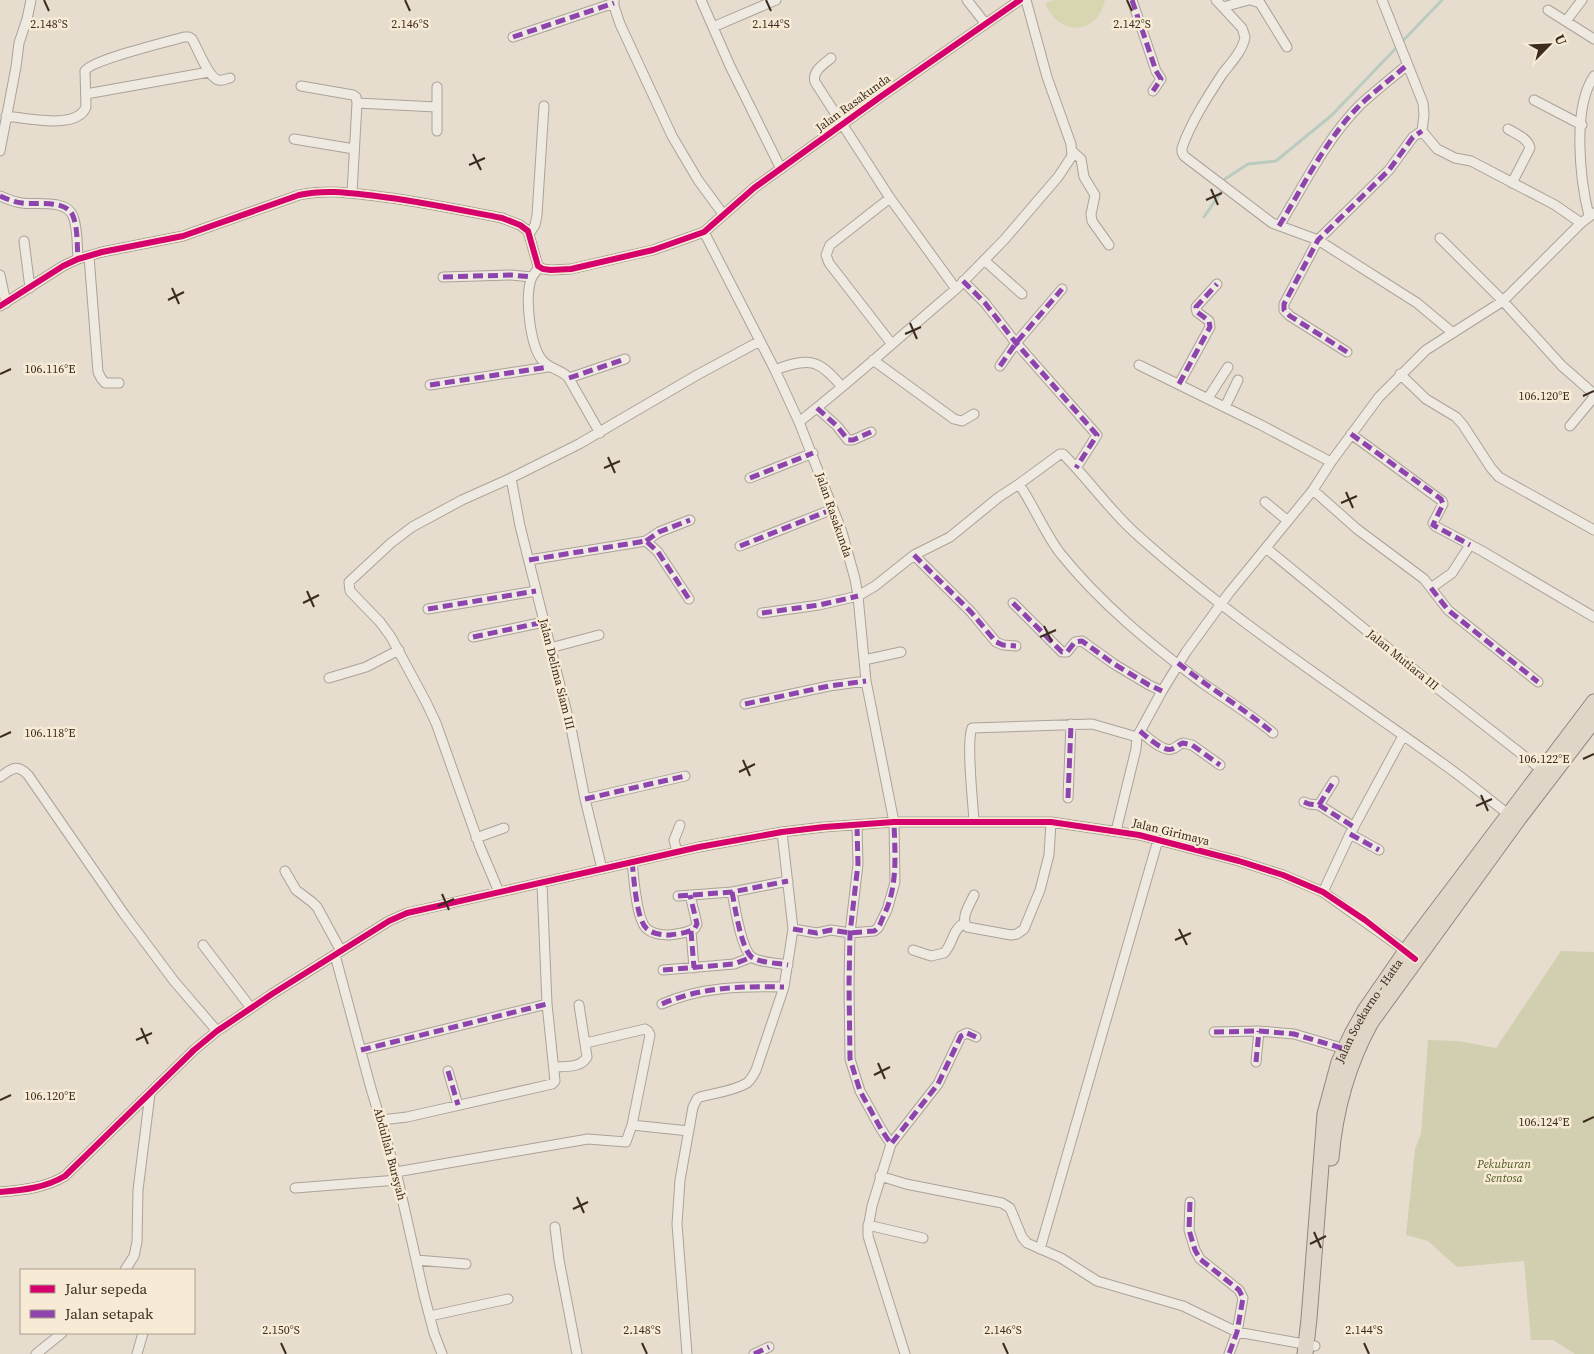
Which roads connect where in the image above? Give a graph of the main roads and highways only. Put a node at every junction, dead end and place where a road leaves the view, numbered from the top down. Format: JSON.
{"nodes":[{"id":1,"x":1594,"y":702,"type":"edge"},
{"id":2,"x":1594,"y":720,"type":"edge"},
{"id":3,"x":1411,"y":955,"type":"junction"},
{"id":4,"x":1310,"y":1350,"type":"edge"}],
"edges":[{"from":1,"to":3,"type":"highway","name":"Jalan Soekarno - Hatta"},
{"from":2,"to":3,"type":"highway","name":"Jalan Soekarno - Hatta"},
{"from":3,"to":4,"type":"highway","name":"Jalan Soekarno - Hatta"},
{"from":3,"to":4,"type":"highway","name":"Jalan Soekarno - Hatta"}]}
